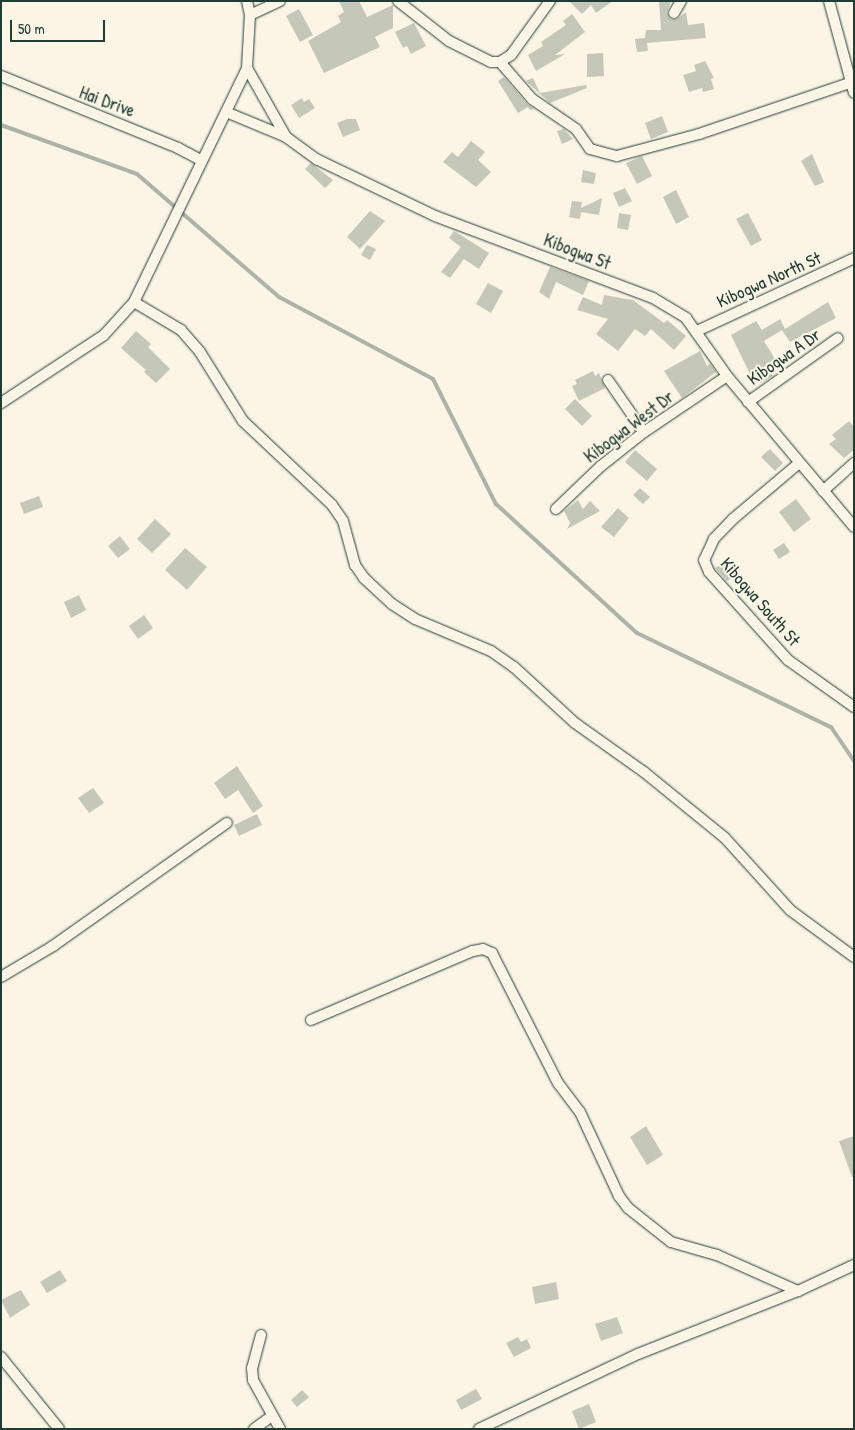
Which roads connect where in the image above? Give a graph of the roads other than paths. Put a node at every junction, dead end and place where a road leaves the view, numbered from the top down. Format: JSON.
{"nodes":[{"id":1,"x":247,"y":1,"type":"edge"},
{"id":2,"x":280,"y":1,"type":"edge"},
{"id":3,"x":398,"y":1,"type":"edge"},
{"id":4,"x":550,"y":1,"type":"edge"},
{"id":5,"x":681,"y":1,"type":"edge"},
{"id":6,"x":829,"y":1,"type":"edge"},
{"id":7,"x":674,"y":13,"type":"dead end"},
{"id":8,"x":250,"y":15,"type":"junction"},
{"id":9,"x":500,"y":62,"type":"junction"},
{"id":10,"x":247,"y":68,"type":"junction"},
{"id":11,"x":1,"y":76,"type":"edge"},
{"id":12,"x":850,"y":83,"type":"junction"},
{"id":13,"x":854,"y":93,"type":"edge"},
{"id":14,"x":226,"y":112,"type":"junction"},
{"id":15,"x":286,"y":137,"type":"junction"},
{"id":16,"x":200,"y":160,"type":"junction"},
{"id":17,"x":854,"y":258,"type":"edge"},
{"id":18,"x":134,"y":302,"type":"junction"},
{"id":19,"x":697,"y":331,"type":"junction"},
{"id":20,"x":838,"y":338,"type":"dead end"},
{"id":21,"x":727,"y":376,"type":"junction"},
{"id":22,"x":608,"y":380,"type":"dead end"},
{"id":23,"x":748,"y":402,"type":"junction"},
{"id":24,"x":1,"y":403,"type":"edge"},
{"id":25,"x":644,"y":432,"type":"junction"},
{"id":26,"x":854,"y":463,"type":"edge"},
{"id":27,"x":798,"y":464,"type":"junction"},
{"id":28,"x":823,"y":491,"type":"junction"},
{"id":29,"x":556,"y":509,"type":"dead end"},
{"id":30,"x":854,"y":527,"type":"edge"},
{"id":31,"x":854,"y":707,"type":"edge"},
{"id":32,"x":227,"y":823,"type":"dead end"},
{"id":33,"x":854,"y":957,"type":"edge"},
{"id":34,"x":1,"y":977,"type":"edge"},
{"id":35,"x":311,"y":1020,"type":"dead end"},
{"id":36,"x":854,"y":1265,"type":"edge"},
{"id":37,"x":798,"y":1291,"type":"junction"},
{"id":38,"x":261,"y":1335,"type":"dead end"},
{"id":39,"x":1,"y":1357,"type":"edge"},
{"id":40,"x":272,"y":1416,"type":"junction"},
{"id":41,"x":59,"y":1429,"type":"edge"},
{"id":42,"x":254,"y":1429,"type":"edge"},
{"id":43,"x":280,"y":1429,"type":"edge"},
{"id":44,"x":478,"y":1429,"type":"edge"}],
"edges":[{"from":1,"to":8,"type":"street"},
{"from":2,"to":8,"type":"street"},
{"from":3,"to":9,"type":"street"},
{"from":4,"to":9,"type":"street"},
{"from":5,"to":7,"type":"street"},
{"from":6,"to":12,"type":"street"},
{"from":8,"to":10,"type":"street"},
{"from":9,"to":12,"type":"street"},
{"from":10,"to":14,"type":"street"},
{"from":10,"to":15,"type":"street","name":"Kibogwa St"},
{"from":11,"to":16,"type":"street","name":"Hai Drive"},
{"from":12,"to":13,"type":"street"},
{"from":14,"to":15,"type":"street"},
{"from":14,"to":16,"type":"street"},
{"from":15,"to":19,"type":"street","name":"Kibogwa St"},
{"from":16,"to":18,"type":"street"},
{"from":17,"to":19,"type":"street","name":"Kibogwa North St"},
{"from":18,"to":24,"type":"street"},
{"from":18,"to":33,"type":"street"},
{"from":19,"to":21,"type":"street","name":"Kibogwa St"},
{"from":20,"to":23,"type":"street","name":"Kibogwa A Dr"},
{"from":21,"to":23,"type":"street","name":"Kibogwa St"},
{"from":21,"to":25,"type":"street","name":"Kibogwa West Dr"},
{"from":22,"to":25,"type":"street"},
{"from":23,"to":27,"type":"street","name":"Kibogwa St"},
{"from":25,"to":29,"type":"street","name":"Kibogwa West Dr"},
{"from":26,"to":28,"type":"street"},
{"from":27,"to":28,"type":"street","name":"Kibogwa St"},
{"from":27,"to":31,"type":"street","name":"Kibogwa South St"},
{"from":28,"to":30,"type":"street","name":"Kibogwa St"},
{"from":32,"to":34,"type":"street"},
{"from":35,"to":37,"type":"street"},
{"from":36,"to":37,"type":"street"},
{"from":37,"to":44,"type":"street"},
{"from":38,"to":40,"type":"street"},
{"from":39,"to":41,"type":"street"},
{"from":40,"to":42,"type":"street"},
{"from":40,"to":43,"type":"street"}]}
